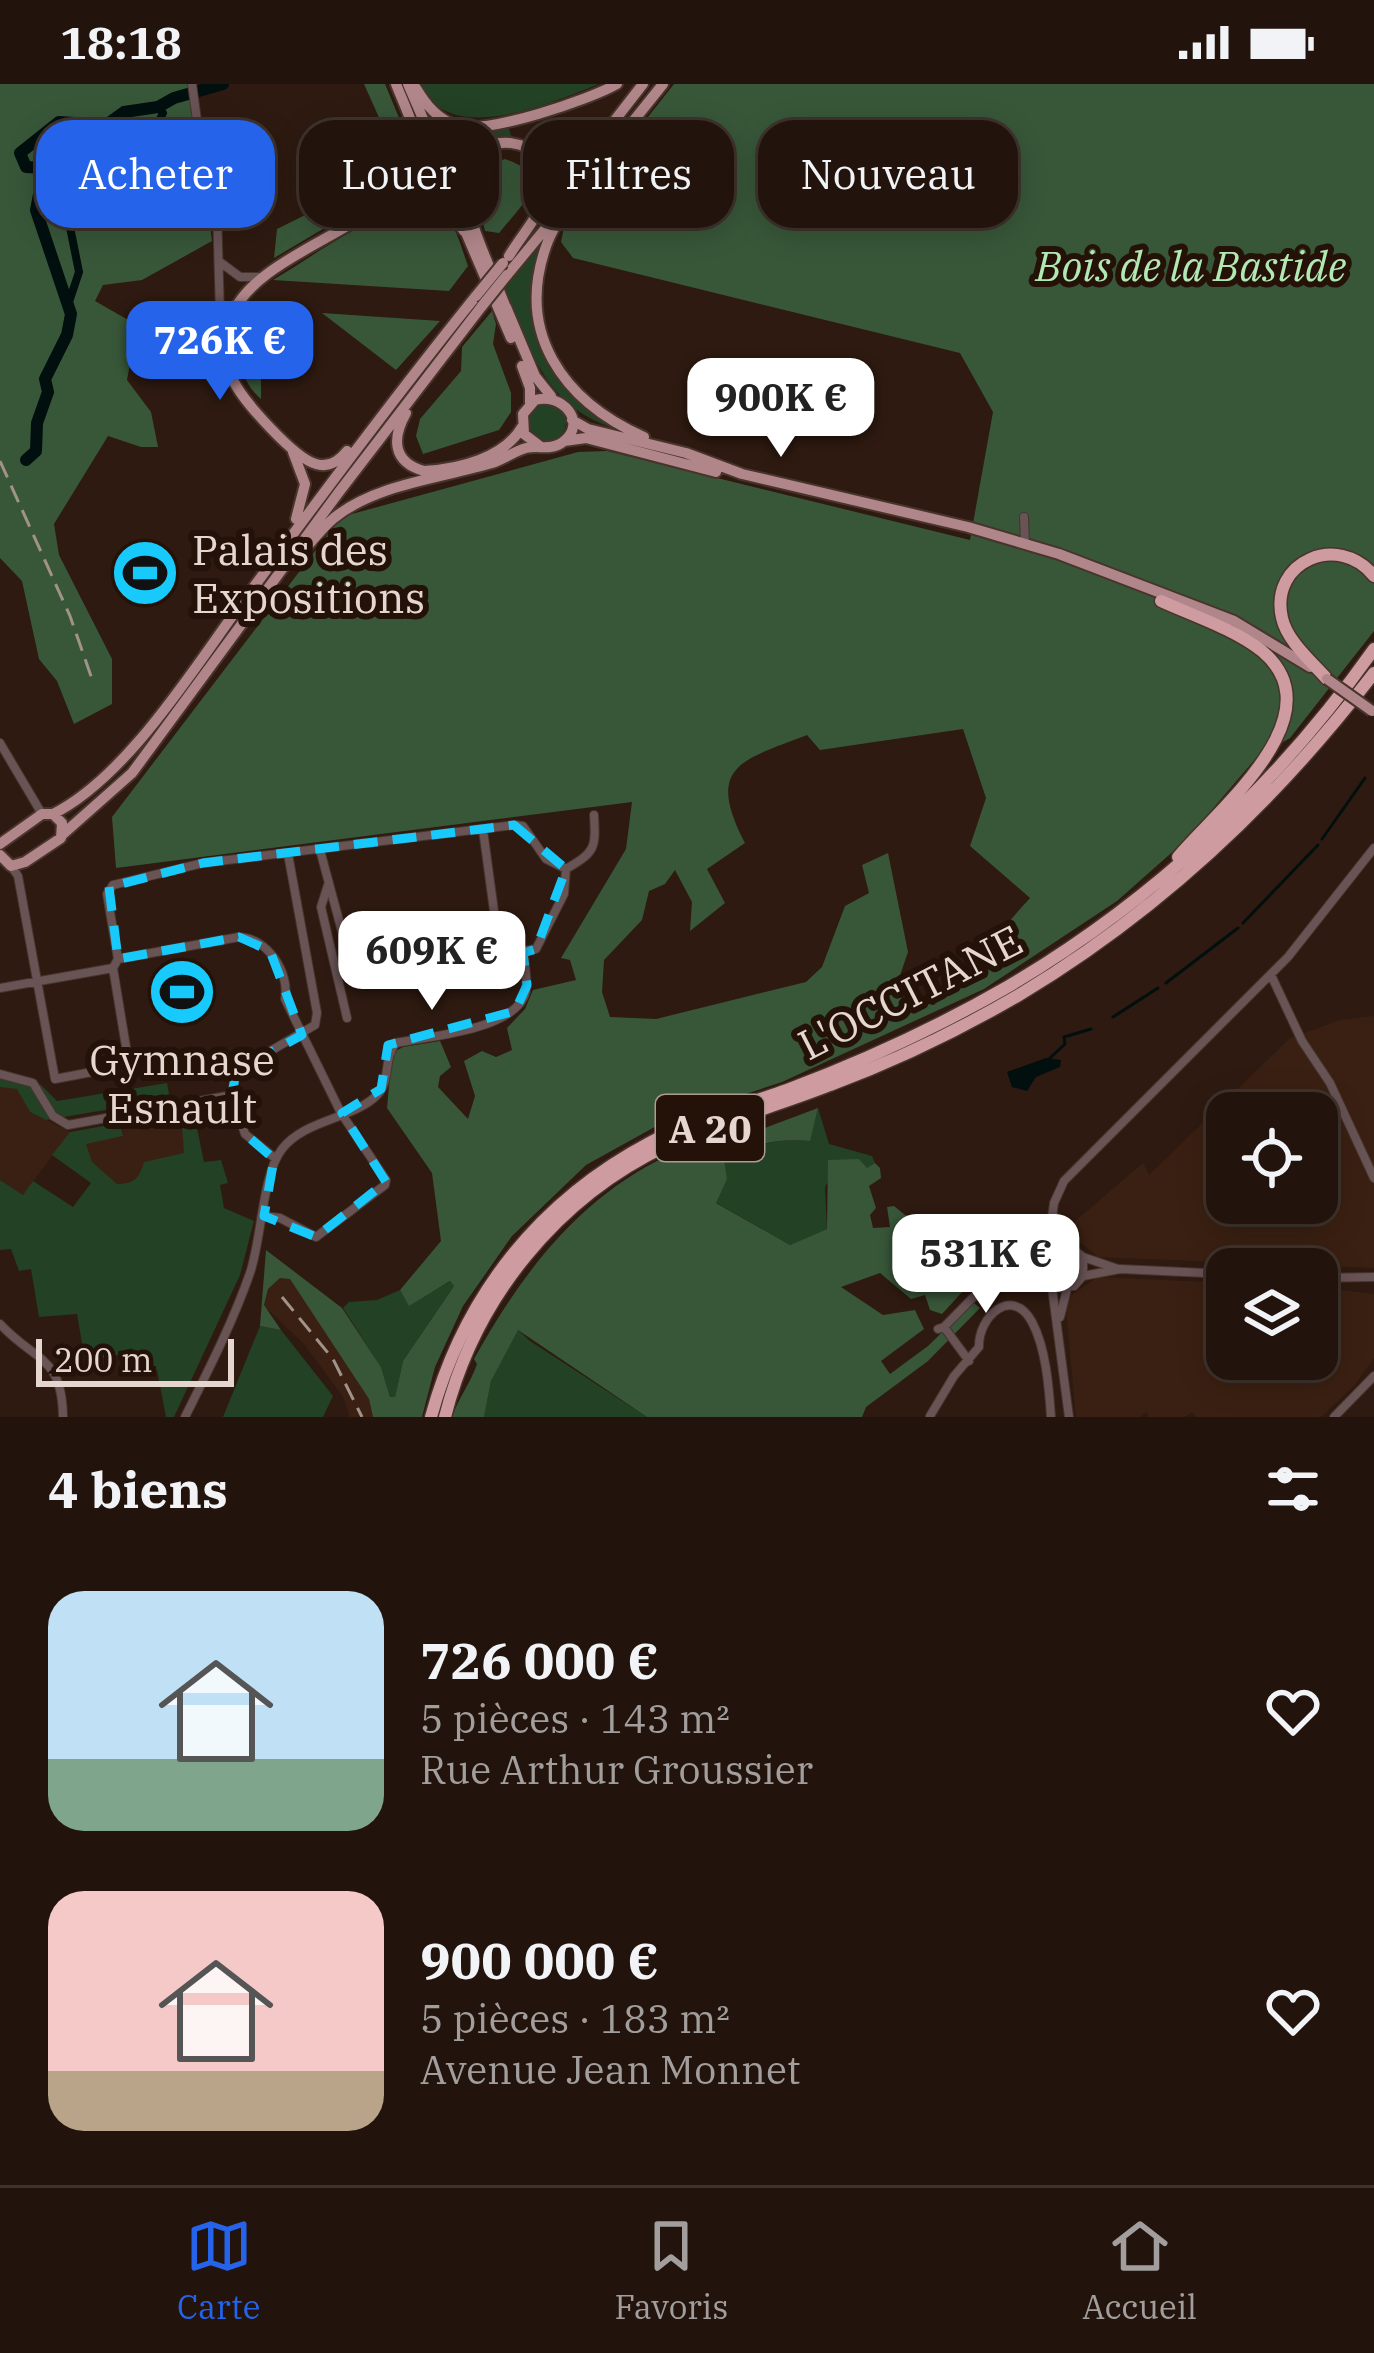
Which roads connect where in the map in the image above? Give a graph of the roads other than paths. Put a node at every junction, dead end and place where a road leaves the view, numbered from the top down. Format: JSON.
{"nodes":[{"id":1,"x":405,"y":84,"type":"edge"},
{"id":2,"x":617,"y":84,"type":"edge"},
{"id":3,"x":643,"y":84,"type":"edge"},
{"id":4,"x":663,"y":84,"type":"edge"},
{"id":5,"x":192,"y":85,"type":"edge"},
{"id":6,"x":412,"y":120,"type":"edge"},
{"id":7,"x":634,"y":120,"type":"edge"},
{"id":8,"x":342,"y":228,"type":"edge"},
{"id":9,"x":462,"y":228,"type":"edge"},
{"id":10,"x":540,"y":228,"type":"edge"},
{"id":11,"x":555,"y":228,"type":"edge"},
{"id":12,"x":468,"y":236,"type":"junction"},
{"id":13,"x":218,"y":260,"type":"junction"},
{"id":14,"x":506,"y":264,"type":"junction"},
{"id":15,"x":261,"y":277,"type":"junction"},
{"id":16,"x":479,"y":301,"type":"junction"},
{"id":17,"x":507,"y":310,"type":"junction"},
{"id":18,"x":227,"y":331,"type":"junction"},
{"id":19,"x":426,"y":377,"type":"junction"},
{"id":20,"x":408,"y":380,"type":"junction"},
{"id":21,"x":553,"y":398,"type":"junction"},
{"id":22,"x":530,"y":403,"type":"junction"},
{"id":23,"x":572,"y":420,"type":"junction"},
{"id":24,"x":522,"y":427,"type":"junction"},
{"id":25,"x":564,"y":441,"type":"junction"},
{"id":26,"x":288,"y":444,"type":"junction"},
{"id":27,"x":542,"y":447,"type":"junction"},
{"id":28,"x":686,"y":453,"type":"junction"},
{"id":29,"x":1024,"y":517,"type":"dead end"},
{"id":30,"x":1025,"y":543,"type":"junction"},
{"id":31,"x":271,"y":564,"type":"junction"},
{"id":32,"x":1374,"y":576,"type":"edge"},
{"id":33,"x":1161,"y":601,"type":"junction"},
{"id":34,"x":254,"y":607,"type":"junction"},
{"id":35,"x":1242,"y":627,"type":"junction"},
{"id":36,"x":1374,"y":637,"type":"edge"},
{"id":37,"x":1374,"y":649,"type":"edge"},
{"id":38,"x":1357,"y":674,"type":"junction"},
{"id":39,"x":1374,"y":677,"type":"edge"},
{"id":40,"x":1327,"y":680,"type":"junction"},
{"id":41,"x":1373,"y":712,"type":"edge"},
{"id":42,"x":0,"y":743,"type":"edge"},
{"id":43,"x":30,"y":795,"type":"junction"},
{"id":44,"x":47,"y":814,"type":"junction"},
{"id":45,"x":593,"y":815,"type":"dead end"},
{"id":46,"x":25,"y":825,"type":"junction"},
{"id":47,"x":483,"y":830,"type":"junction"},
{"id":48,"x":62,"y":835,"type":"junction"},
{"id":49,"x":0,"y":843,"type":"edge"},
{"id":50,"x":1374,"y":845,"type":"edge"},
{"id":51,"x":320,"y":850,"type":"junction"},
{"id":52,"x":288,"y":854,"type":"junction"},
{"id":53,"x":7,"y":865,"type":"edge"},
{"id":54,"x":566,"y":869,"type":"junction"},
{"id":55,"x":328,"y":884,"type":"junction"},
{"id":56,"x":1154,"y":886,"type":"junction"},
{"id":57,"x":524,"y":952,"type":"junction"},
{"id":58,"x":500,"y":955,"type":"junction"},
{"id":59,"x":116,"y":963,"type":"junction"},
{"id":60,"x":1271,"y":975,"type":"junction"},
{"id":61,"x":37,"y":981,"type":"junction"},
{"id":62,"x":0,"y":988,"type":"edge"},
{"id":63,"x":347,"y":1018,"type":"dead end"},
{"id":64,"x":302,"y":1035,"type":"junction"},
{"id":65,"x":0,"y":1074,"type":"edge"},
{"id":66,"x":232,"y":1095,"type":"junction"},
{"id":67,"x":341,"y":1113,"type":"junction"},
{"id":68,"x":276,"y":1159,"type":"junction"},
{"id":69,"x":1374,"y":1178,"type":"edge"},
{"id":70,"x":1053,"y":1213,"type":"junction"},
{"id":71,"x":264,"y":1216,"type":"junction"},
{"id":72,"x":1065,"y":1243,"type":"junction"},
{"id":73,"x":1045,"y":1250,"type":"junction"},
{"id":74,"x":1027,"y":1256,"type":"junction"},
{"id":75,"x":1083,"y":1257,"type":"junction"},
{"id":76,"x":1038,"y":1266,"type":"junction"},
{"id":77,"x":1120,"y":1269,"type":"junction"},
{"id":78,"x":1206,"y":1273,"type":"edge"},
{"id":79,"x":1083,"y":1276,"type":"junction"},
{"id":80,"x":1338,"y":1279,"type":"edge"},
{"id":81,"x":1374,"y":1281,"type":"edge"},
{"id":82,"x":1052,"y":1288,"type":"junction"},
{"id":83,"x":1067,"y":1289,"type":"junction"},
{"id":84,"x":1058,"y":1324,"type":"junction"},
{"id":85,"x":2,"y":1330,"type":"edge"},
{"id":86,"x":969,"y":1360,"type":"junction"},
{"id":87,"x":1374,"y":1376,"type":"edge"},
{"id":88,"x":926,"y":1416,"type":"edge"},
{"id":89,"x":62,"y":1417,"type":"edge"},
{"id":90,"x":185,"y":1417,"type":"edge"},
{"id":91,"x":431,"y":1417,"type":"edge"},
{"id":92,"x":445,"y":1417,"type":"edge"},
{"id":93,"x":1051,"y":1417,"type":"edge"},
{"id":94,"x":1069,"y":1417,"type":"edge"},
{"id":95,"x":1334,"y":1417,"type":"edge"}],
"edges":[{"from":1,"to":2,"type":"main road"},
{"from":1,"to":6,"type":"main road"},
{"from":1,"to":12,"type":"main road"},
{"from":1,"to":17,"type":"main road"},
{"from":3,"to":14,"type":"main road"},
{"from":4,"to":7,"type":"main road"},
{"from":5,"to":13,"type":"street"},
{"from":8,"to":15,"type":"main road"},
{"from":9,"to":12,"type":"main road"},
{"from":10,"to":14,"type":"main road"},
{"from":11,"to":28,"type":"main road"},
{"from":12,"to":22,"type":"main road"},
{"from":13,"to":15,"type":"street"},
{"from":13,"to":18,"type":"street"},
{"from":14,"to":16,"type":"main road","bridge":true},
{"from":14,"to":17,"type":"main road"},
{"from":15,"to":18,"type":"main road"},
{"from":16,"to":19,"type":"main road"},
{"from":16,"to":20,"type":"main road"},
{"from":17,"to":21,"type":"main road"},
{"from":18,"to":26,"type":"main road"},
{"from":19,"to":24,"type":"main road"},
{"from":19,"to":34,"type":"main road"},
{"from":20,"to":26,"type":"main road"},
{"from":20,"to":31,"type":"main road"},
{"from":21,"to":22,"type":"main road"},
{"from":21,"to":23,"type":"main road"},
{"from":22,"to":24,"type":"main road"},
{"from":23,"to":25,"type":"main road"},
{"from":23,"to":28,"type":"main road"},
{"from":24,"to":27,"type":"main road"},
{"from":25,"to":27,"type":"main road"},
{"from":25,"to":33,"type":"main road"},
{"from":26,"to":31,"type":"main road"},
{"from":27,"to":34,"type":"main road"},
{"from":28,"to":30,"type":"main road"},
{"from":29,"to":30,"type":"street"},
{"from":30,"to":35,"type":"main road"},
{"from":31,"to":44,"type":"main road"},
{"from":32,"to":40,"type":"highway"},
{"from":33,"to":35,"type":"main road"},
{"from":33,"to":56,"type":"highway"},
{"from":34,"to":48,"type":"main road"},
{"from":35,"to":40,"type":"main road"},
{"from":36,"to":38,"type":"highway"},
{"from":37,"to":38,"type":"highway","name":"L'OCCITANE","number":"A 20"},
{"from":38,"to":56,"type":"highway","name":"L'OCCITANE","number":"A 20"},
{"from":39,"to":92,"type":"highway","name":"L'OCCITANE","number":"A 20"},
{"from":40,"to":41,"type":"main road","bridge":true},
{"from":42,"to":43,"type":"street"},
{"from":43,"to":44,"type":"street"},
{"from":43,"to":46,"type":"street"},
{"from":44,"to":46,"type":"main road"},
{"from":44,"to":48,"type":"main road"},
{"from":45,"to":54,"type":"street"},
{"from":46,"to":49,"type":"main road"},
{"from":47,"to":51,"type":"street"},
{"from":47,"to":54,"type":"street"},
{"from":47,"to":58,"type":"street"},
{"from":48,"to":53,"type":"main road"},
{"from":50,"to":60,"type":"street"},
{"from":51,"to":52,"type":"street"},
{"from":51,"to":55,"type":"street"},
{"from":52,"to":59,"type":"street"},
{"from":52,"to":64,"type":"street"},
{"from":53,"to":61,"type":"street"},
{"from":54,"to":57,"type":"street"},
{"from":55,"to":58,"type":"street"},
{"from":55,"to":63,"type":"street"},
{"from":56,"to":91,"type":"highway","name":"L'OCCITANE","number":"A 20"},
{"from":57,"to":58,"type":"street"},
{"from":57,"to":67,"type":"street"},
{"from":59,"to":61,"type":"street"},
{"from":59,"to":61,"type":"street"},
{"from":59,"to":64,"type":"street"},
{"from":60,"to":69,"type":"street"},
{"from":60,"to":70,"type":"street"},
{"from":61,"to":62,"type":"street"},
{"from":64,"to":66,"type":"street"},
{"from":64,"to":67,"type":"street"},
{"from":65,"to":66,"type":"street"},
{"from":66,"to":68,"type":"street"},
{"from":67,"to":68,"type":"street"},
{"from":67,"to":71,"type":"street"},
{"from":68,"to":71,"type":"street"},
{"from":70,"to":72,"type":"street"},
{"from":70,"to":73,"type":"street"},
{"from":71,"to":90,"type":"street"},
{"from":72,"to":73,"type":"street"},
{"from":72,"to":75,"type":"street"},
{"from":73,"to":74,"type":"street"},
{"from":73,"to":76,"type":"street"},
{"from":74,"to":76,"type":"street"},
{"from":74,"to":86,"type":"street"},
{"from":75,"to":77,"type":"street"},
{"from":75,"to":79,"type":"street"},
{"from":76,"to":82,"type":"street"},
{"from":77,"to":78,"type":"street"},
{"from":77,"to":79,"type":"street"},
{"from":79,"to":83,"type":"street"},
{"from":80,"to":81,"type":"street"},
{"from":82,"to":83,"type":"street"},
{"from":82,"to":84,"type":"street"},
{"from":83,"to":84,"type":"street"},
{"from":84,"to":94,"type":"street"},
{"from":85,"to":89,"type":"street"},
{"from":86,"to":88,"type":"street"},
{"from":86,"to":93,"type":"street"},
{"from":87,"to":95,"type":"street"}]}
